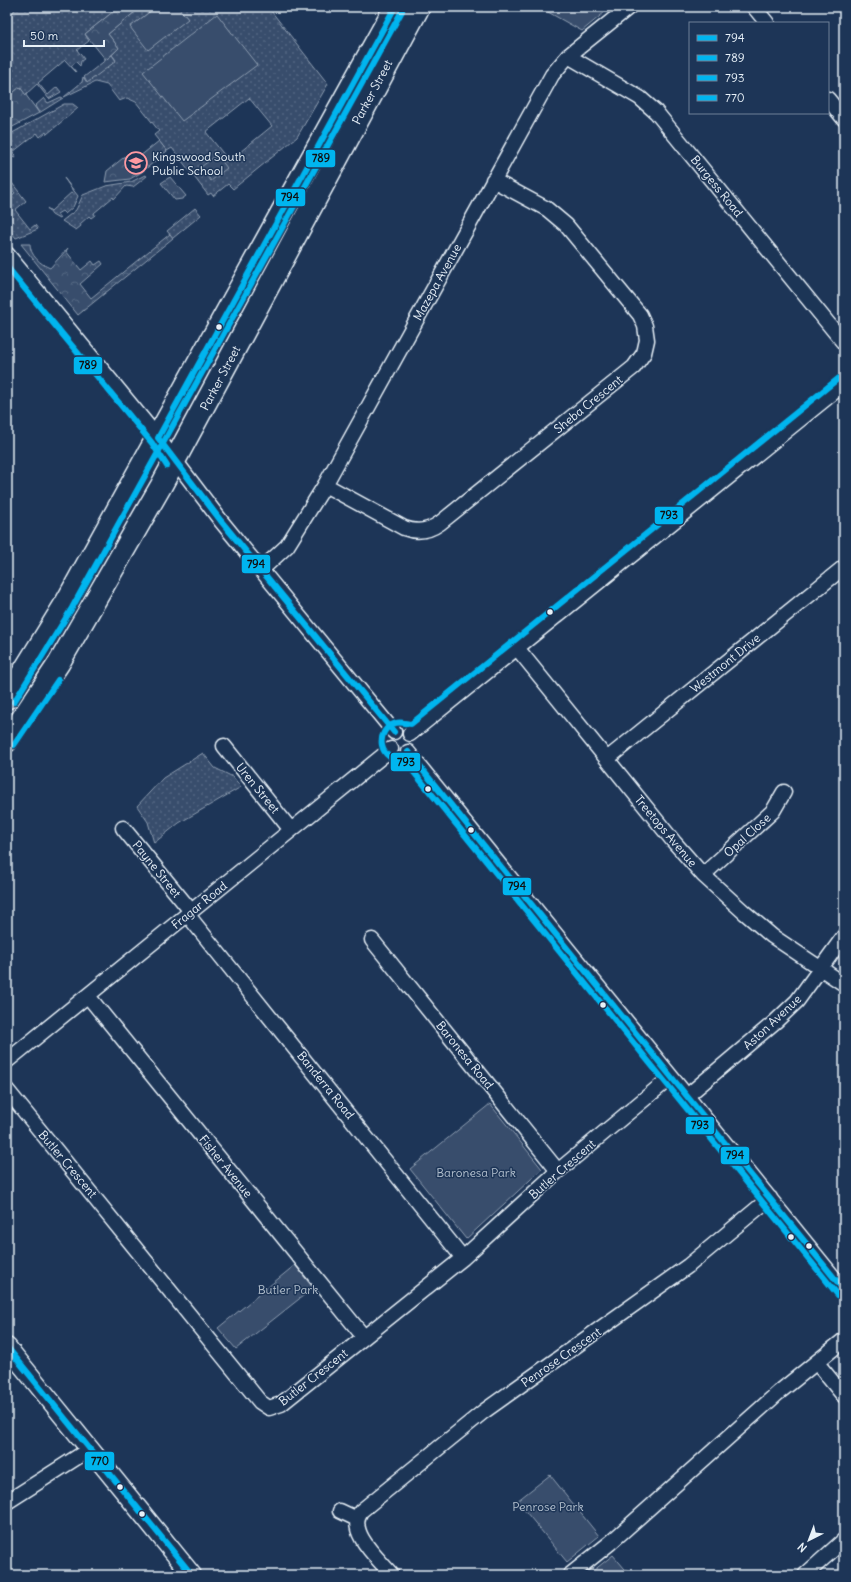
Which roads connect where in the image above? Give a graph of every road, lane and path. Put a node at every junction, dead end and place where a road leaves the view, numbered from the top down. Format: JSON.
{"nodes":[{"id":1,"x":395,"y":7,"type":"edge"},
{"id":2,"x":419,"y":7,"type":"edge"},
{"id":3,"x":629,"y":7,"type":"edge"},
{"id":4,"x":754,"y":7,"type":"edge"},
{"id":5,"x":766,"y":22,"type":"edge"},
{"id":6,"x":568,"y":56,"type":"junction"},
{"id":7,"x":829,"y":100,"type":"edge"},
{"id":8,"x":844,"y":119,"type":"edge"},
{"id":9,"x":493,"y":180,"type":"junction"},
{"id":10,"x":7,"y":254,"type":"edge"},
{"id":11,"x":844,"y":342,"type":"edge"},
{"id":12,"x":844,"y":384,"type":"edge"},
{"id":13,"x":158,"y":438,"type":"junction"},
{"id":14,"x":174,"y":462,"type":"junction"},
{"id":15,"x":325,"y":485,"type":"junction"},
{"id":16,"x":261,"y":570,"type":"junction"},
{"id":17,"x":843,"y":571,"type":"edge"},
{"id":18,"x":517,"y":648,"type":"junction"},
{"id":19,"x":7,"y":698,"type":"edge"},
{"id":20,"x":394,"y":732,"type":"junction"},
{"id":21,"x":410,"y":734,"type":"junction"},
{"id":22,"x":7,"y":741,"type":"edge"},
{"id":23,"x":224,"y":746,"type":"dead end"},
{"id":24,"x":391,"y":749,"type":"junction"},
{"id":25,"x":408,"y":752,"type":"junction"},
{"id":26,"x":607,"y":759,"type":"junction"},
{"id":27,"x":784,"y":792,"type":"dead end"},
{"id":28,"x":123,"y":828,"type":"dead end"},
{"id":29,"x":291,"y":830,"type":"junction"},
{"id":30,"x":703,"y":874,"type":"junction"},
{"id":31,"x":189,"y":912,"type":"junction"},
{"id":32,"x":844,"y":936,"type":"edge"},
{"id":33,"x":372,"y":940,"type":"dead end"},
{"id":34,"x":821,"y":969,"type":"junction"},
{"id":35,"x":844,"y":984,"type":"edge"},
{"id":36,"x":88,"y":996,"type":"junction"},
{"id":37,"x":7,"y":1061,"type":"edge"},
{"id":38,"x":671,"y":1077,"type":"junction"},
{"id":39,"x":7,"y":1090,"type":"edge"},
{"id":40,"x":687,"y":1096,"type":"junction"},
{"id":41,"x":558,"y":1170,"type":"junction"},
{"id":42,"x":770,"y":1198,"type":"junction"},
{"id":43,"x":464,"y":1258,"type":"junction"},
{"id":44,"x":844,"y":1290,"type":"edge"},
{"id":45,"x":364,"y":1337,"type":"junction"},
{"id":46,"x":844,"y":1340,"type":"edge"},
{"id":47,"x":7,"y":1347,"type":"edge"},
{"id":48,"x":817,"y":1363,"type":"junction"},
{"id":49,"x":844,"y":1396,"type":"edge"},
{"id":50,"x":90,"y":1449,"type":"junction"},
{"id":51,"x":7,"y":1502,"type":"edge"},
{"id":52,"x":340,"y":1512,"type":"dead end"},
{"id":53,"x":356,"y":1519,"type":"junction"},
{"id":54,"x":844,"y":1540,"type":"edge"},
{"id":55,"x":192,"y":1575,"type":"edge"},
{"id":56,"x":392,"y":1575,"type":"edge"},
{"id":57,"x":570,"y":1575,"type":"edge"},
{"id":58,"x":805,"y":1575,"type":"edge"}],
"edges":[{"from":1,"to":13,"type":"highway","name":"Parker Street"},
{"from":2,"to":14,"type":"highway","name":"Parker Street"},
{"from":3,"to":6,"type":"street","name":"Mazepa Avenue"},
{"from":4,"to":5,"type":"street"},
{"from":6,"to":9,"type":"street","name":"Mazepa Avenue"},
{"from":6,"to":11,"type":"street","name":"Burgess Road"},
{"from":7,"to":8,"type":"street"},
{"from":9,"to":15,"type":"street","name":"Mazepa Avenue"},
{"from":9,"to":15,"type":"street","name":"Sheba Crescent"},
{"from":10,"to":13,"type":"street"},
{"from":12,"to":18,"type":"street"},
{"from":13,"to":14,"type":"street"},
{"from":13,"to":19,"type":"highway","name":"Parker Street"},
{"from":14,"to":16,"type":"street"},
{"from":14,"to":22,"type":"highway","name":"Parker Street"},
{"from":15,"to":16,"type":"street","name":"Mazepa Avenue"},
{"from":16,"to":20,"type":"street"},
{"from":17,"to":26,"type":"street","name":"Westmont Drive"},
{"from":18,"to":21,"type":"street"},
{"from":18,"to":26,"type":"street","name":"Treetops Avenue"},
{"from":20,"to":21,"type":"street"},
{"from":20,"to":24,"type":"street"},
{"from":21,"to":25,"type":"street"},
{"from":23,"to":29,"type":"street","name":"Uren Street"},
{"from":24,"to":25,"type":"street"},
{"from":24,"to":29,"type":"street","name":"Fragar Road"},
{"from":25,"to":38,"type":"street"},
{"from":26,"to":30,"type":"street","name":"Treetops Avenue"},
{"from":27,"to":30,"type":"street","name":"Opal Close"},
{"from":28,"to":31,"type":"street","name":"Payne Street"},
{"from":29,"to":31,"type":"street","name":"Fragar Road"},
{"from":30,"to":34,"type":"street","name":"Treetops Avenue"},
{"from":31,"to":36,"type":"street","name":"Fragar Road"},
{"from":31,"to":43,"type":"street","name":"Banderra Road"},
{"from":32,"to":34,"type":"street","name":"Aston Avenue"},
{"from":33,"to":41,"type":"street","name":"Baronesa Road"},
{"from":34,"to":35,"type":"street","name":"Treetops Avenue"},
{"from":34,"to":40,"type":"street","name":"Aston Avenue"},
{"from":36,"to":37,"type":"street","name":"Fragar Road"},
{"from":36,"to":45,"type":"street","name":"Fisher Avenue"},
{"from":38,"to":40,"type":"street"},
{"from":38,"to":41,"type":"street","name":"Butler Crescent"},
{"from":39,"to":45,"type":"street","name":"Butler Crescent"},
{"from":40,"to":42,"type":"street"},
{"from":41,"to":43,"type":"street","name":"Butler Crescent"},
{"from":42,"to":44,"type":"street"},
{"from":42,"to":53,"type":"street","name":"Penrose Crescent"},
{"from":43,"to":45,"type":"street","name":"Butler Crescent"},
{"from":46,"to":48,"type":"street"},
{"from":47,"to":50,"type":"main road"},
{"from":48,"to":49,"type":"street"},
{"from":48,"to":57,"type":"street"},
{"from":50,"to":51,"type":"street"},
{"from":50,"to":55,"type":"main road"},
{"from":52,"to":53,"type":"street"},
{"from":53,"to":56,"type":"street"},
{"from":54,"to":58,"type":"street"}]}
